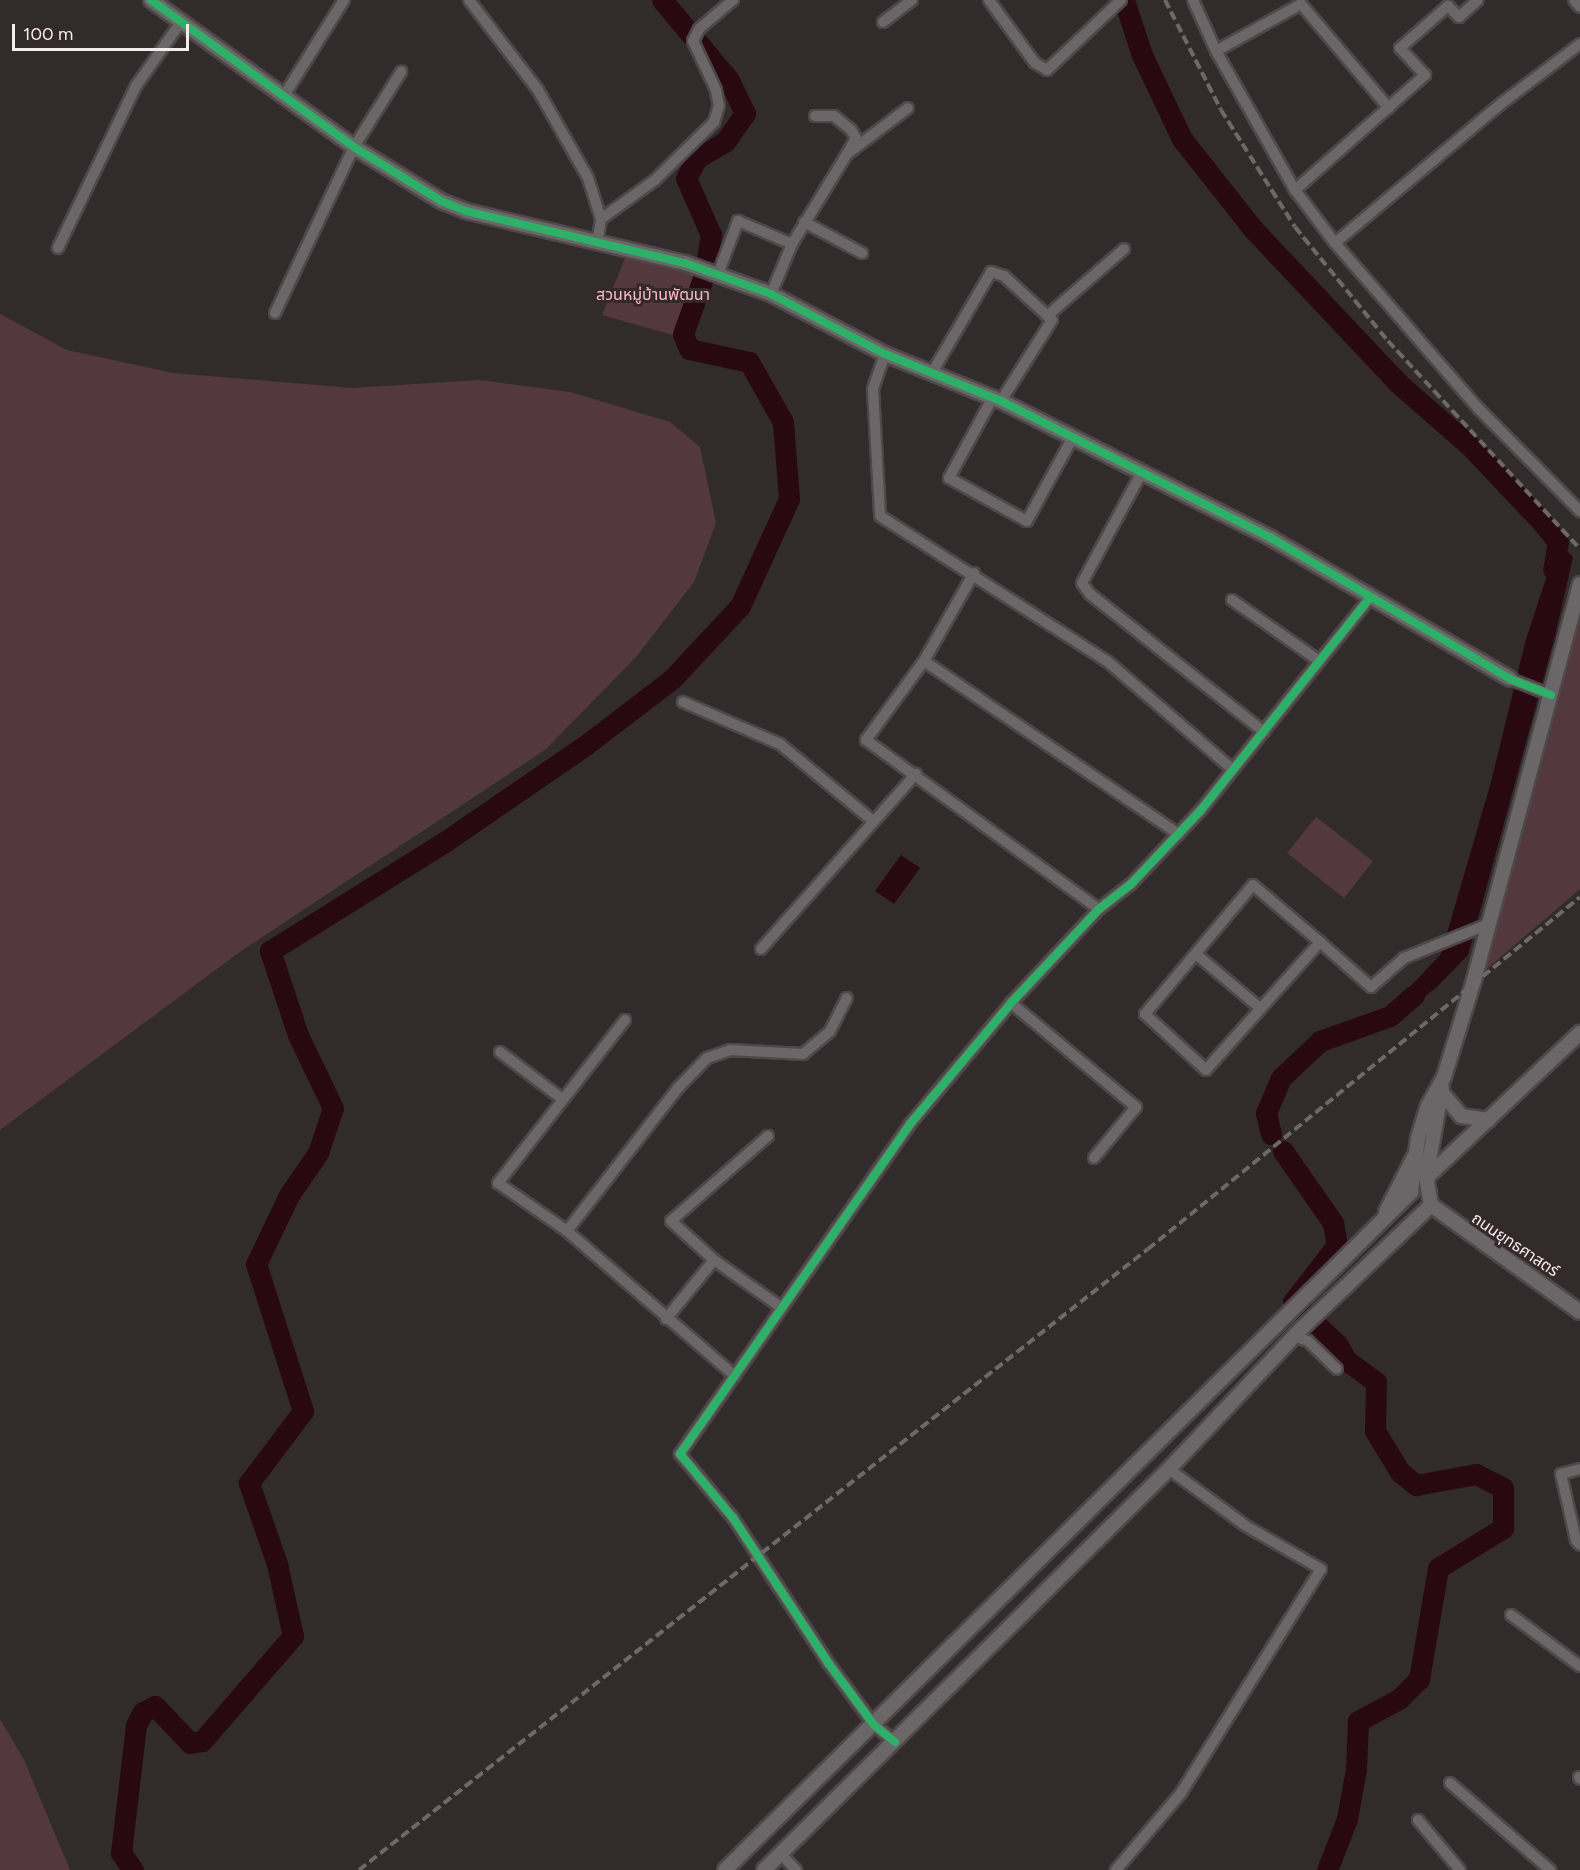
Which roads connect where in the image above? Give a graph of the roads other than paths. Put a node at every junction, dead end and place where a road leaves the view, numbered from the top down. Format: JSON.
{"nodes":[{"id":1,"x":151,"y":0,"type":"edge"},
{"id":2,"x":344,"y":0,"type":"edge"},
{"id":3,"x":469,"y":0,"type":"edge"},
{"id":4,"x":733,"y":0,"type":"edge"},
{"id":5,"x":912,"y":0,"type":"edge"},
{"id":6,"x":990,"y":0,"type":"edge"},
{"id":7,"x":1193,"y":0,"type":"edge"},
{"id":8,"x":1478,"y":0,"type":"edge"},
{"id":9,"x":1574,"y":0,"type":"edge"},
{"id":10,"x":1120,"y":1,"type":"edge"},
{"id":11,"x":1302,"y":1,"type":"edge"},
{"id":12,"x":1580,"y":7,"type":"edge"},
{"id":13,"x":181,"y":22,"type":"junction"},
{"id":14,"x":883,"y":22,"type":"dead end"},
{"id":15,"x":1580,"y":44,"type":"edge"},
{"id":16,"x":1216,"y":51,"type":"junction"},
{"id":17,"x":401,"y":72,"type":"dead end"},
{"id":18,"x":285,"y":94,"type":"junction"},
{"id":19,"x":908,"y":108,"type":"dead end"},
{"id":20,"x":1389,"y":108,"type":"junction"},
{"id":21,"x":815,"y":116,"type":"dead end"},
{"id":22,"x":354,"y":147,"type":"junction"},
{"id":23,"x":847,"y":154,"type":"junction"},
{"id":24,"x":1295,"y":190,"type":"junction"},
{"id":25,"x":601,"y":219,"type":"junction"},
{"id":26,"x":804,"y":222,"type":"junction"},
{"id":27,"x":598,"y":239,"type":"junction"},
{"id":28,"x":1335,"y":243,"type":"junction"},
{"id":29,"x":792,"y":244,"type":"junction"},
{"id":30,"x":58,"y":248,"type":"dead end"},
{"id":31,"x":1124,"y":249,"type":"dead end"},
{"id":32,"x":862,"y":253,"type":"dead end"},
{"id":33,"x":715,"y":273,"type":"junction"},
{"id":34,"x":771,"y":294,"type":"junction"},
{"id":35,"x":275,"y":313,"type":"dead end"},
{"id":36,"x":1047,"y":316,"type":"junction"},
{"id":37,"x":885,"y":354,"type":"junction"},
{"id":38,"x":933,"y":371,"type":"junction"},
{"id":39,"x":997,"y":400,"type":"junction"},
{"id":40,"x":1073,"y":437,"type":"junction"},
{"id":41,"x":1142,"y":472,"type":"junction"},
{"id":42,"x":1580,"y":511,"type":"edge"},
{"id":43,"x":974,"y":573,"type":"junction"},
{"id":44,"x":1580,"y":584,"type":"edge"},
{"id":45,"x":1369,"y":599,"type":"junction"},
{"id":46,"x":1232,"y":600,"type":"dead end"},
{"id":47,"x":1318,"y":660,"type":"junction"},
{"id":48,"x":924,"y":661,"type":"junction"},
{"id":49,"x":1510,"y":679,"type":"joint"},
{"id":50,"x":1546,"y":694,"type":"junction"},
{"id":51,"x":683,"y":702,"type":"dead end"},
{"id":52,"x":1264,"y":732,"type":"junction"},
{"id":53,"x":1232,"y":769,"type":"junction"},
{"id":54,"x":916,"y":774,"type":"junction"},
{"id":55,"x":872,"y":820,"type":"junction"},
{"id":56,"x":1179,"y":834,"type":"junction"},
{"id":57,"x":1099,"y":909,"type":"junction"},
{"id":58,"x":1486,"y":925,"type":"junction"},
{"id":59,"x":1320,"y":942,"type":"junction"},
{"id":60,"x":762,"y":950,"type":"dead end"},
{"id":61,"x":1196,"y":954,"type":"junction"},
{"id":62,"x":847,"y":998,"type":"dead end"},
{"id":63,"x":1011,"y":1003,"type":"junction"},
{"id":64,"x":1260,"y":1008,"type":"junction"},
{"id":65,"x":626,"y":1020,"type":"dead end"},
{"id":66,"x":1580,"y":1034,"type":"edge"},
{"id":67,"x":500,"y":1052,"type":"dead end"},
{"id":68,"x":1444,"y":1077,"type":"junction"},
{"id":69,"x":1442,"y":1093,"type":"junction"},
{"id":70,"x":561,"y":1098,"type":"junction"},
{"id":71,"x":1488,"y":1120,"type":"junction"},
{"id":72,"x":768,"y":1136,"type":"dead end"},
{"id":73,"x":1416,"y":1154,"type":"junction"},
{"id":74,"x":1094,"y":1158,"type":"dead end"},
{"id":75,"x":1426,"y":1178,"type":"junction"},
{"id":76,"x":1411,"y":1192,"type":"junction"},
{"id":77,"x":1431,"y":1205,"type":"junction"},
{"id":78,"x":1381,"y":1222,"type":"junction"},
{"id":79,"x":567,"y":1231,"type":"junction"},
{"id":80,"x":714,"y":1260,"type":"junction"},
{"id":81,"x":782,"y":1308,"type":"junction"},
{"id":82,"x":1580,"y":1311,"type":"edge"},
{"id":83,"x":666,"y":1319,"type":"junction"},
{"id":84,"x":1297,"y":1333,"type":"junction"},
{"id":85,"x":1337,"y":1369,"type":"dead end"},
{"id":86,"x":735,"y":1376,"type":"junction"},
{"id":87,"x":1580,"y":1468,"type":"edge"},
{"id":88,"x":1169,"y":1469,"type":"junction"},
{"id":89,"x":1580,"y":1545,"type":"edge"},
{"id":90,"x":1511,"y":1615,"type":"dead end"},
{"id":91,"x":1580,"y":1666,"type":"edge"},
{"id":92,"x":874,"y":1725,"type":"junction"},
{"id":93,"x":895,"y":1742,"type":"junction"},
{"id":94,"x":1450,"y":1783,"type":"dead end"},
{"id":95,"x":1418,"y":1820,"type":"dead end"},
{"id":96,"x":781,"y":1854,"type":"junction"},
{"id":97,"x":725,"y":1870,"type":"edge"},
{"id":98,"x":764,"y":1870,"type":"edge"},
{"id":99,"x":796,"y":1870,"type":"edge"},
{"id":100,"x":1116,"y":1870,"type":"edge"},
{"id":101,"x":1460,"y":1870,"type":"edge"},
{"id":102,"x":1550,"y":1870,"type":"edge"}],
"edges":[{"from":1,"to":13,"type":"main road"},
{"from":2,"to":18,"type":"street"},
{"from":3,"to":25,"type":"street"},
{"from":4,"to":25,"type":"street"},
{"from":5,"to":14,"type":"street"},
{"from":6,"to":10,"type":"street"},
{"from":7,"to":16,"type":"street"},
{"from":8,"to":20,"type":"street"},
{"from":9,"to":12,"type":"street"},
{"from":11,"to":16,"type":"street"},
{"from":11,"to":20,"type":"street"},
{"from":13,"to":18,"type":"main road"},
{"from":13,"to":30,"type":"street"},
{"from":15,"to":28,"type":"street"},
{"from":16,"to":24,"type":"street"},
{"from":17,"to":22,"type":"street"},
{"from":18,"to":22,"type":"main road"},
{"from":19,"to":23,"type":"street"},
{"from":20,"to":24,"type":"street"},
{"from":21,"to":23,"type":"street"},
{"from":22,"to":27,"type":"main road"},
{"from":22,"to":35,"type":"street"},
{"from":23,"to":26,"type":"street"},
{"from":24,"to":28,"type":"street"},
{"from":25,"to":27,"type":"street"},
{"from":26,"to":29,"type":"street"},
{"from":26,"to":32,"type":"street"},
{"from":27,"to":33,"type":"main road"},
{"from":28,"to":42,"type":"street"},
{"from":29,"to":33,"type":"street"},
{"from":29,"to":34,"type":"street"},
{"from":31,"to":36,"type":"street"},
{"from":33,"to":34,"type":"main road"},
{"from":34,"to":37,"type":"main road"},
{"from":36,"to":38,"type":"street"},
{"from":36,"to":39,"type":"street"},
{"from":37,"to":38,"type":"main road"},
{"from":37,"to":43,"type":"street"},
{"from":38,"to":39,"type":"main road"},
{"from":39,"to":40,"type":"main road"},
{"from":39,"to":40,"type":"street"},
{"from":40,"to":41,"type":"main road"},
{"from":41,"to":45,"type":"main road"},
{"from":41,"to":52,"type":"street"},
{"from":43,"to":48,"type":"street"},
{"from":43,"to":53,"type":"street"},
{"from":44,"to":50,"type":"main road"},
{"from":45,"to":47,"type":"street"},
{"from":45,"to":49,"type":"main road"},
{"from":46,"to":47,"type":"street"},
{"from":47,"to":52,"type":"street"},
{"from":48,"to":54,"type":"street"},
{"from":48,"to":56,"type":"street"},
{"from":49,"to":50,"type":"street"},
{"from":50,"to":58,"type":"main road"},
{"from":51,"to":55,"type":"street"},
{"from":52,"to":53,"type":"street"},
{"from":53,"to":56,"type":"street"},
{"from":54,"to":55,"type":"street"},
{"from":54,"to":57,"type":"street"},
{"from":55,"to":60,"type":"street"},
{"from":56,"to":57,"type":"street"},
{"from":57,"to":63,"type":"street"},
{"from":58,"to":59,"type":"street"},
{"from":58,"to":68,"type":"main road"},
{"from":59,"to":61,"type":"street"},
{"from":59,"to":64,"type":"street"},
{"from":61,"to":64,"type":"street"},
{"from":61,"to":64,"type":"street"},
{"from":62,"to":79,"type":"street"},
{"from":63,"to":74,"type":"street"},
{"from":63,"to":81,"type":"street"},
{"from":65,"to":70,"type":"street"},
{"from":66,"to":71,"type":"main road"},
{"from":67,"to":70,"type":"street"},
{"from":68,"to":69,"type":"main road"},
{"from":68,"to":73,"type":"main road"},
{"from":69,"to":71,"type":"main road"},
{"from":69,"to":75,"type":"main road"},
{"from":70,"to":79,"type":"street"},
{"from":71,"to":75,"type":"main road"},
{"from":72,"to":80,"type":"street"},
{"from":73,"to":76,"type":"main road"},
{"from":73,"to":78,"type":"main road"},
{"from":75,"to":76,"type":"street"},
{"from":75,"to":77,"type":"main road"},
{"from":76,"to":78,"type":"main road"},
{"from":77,"to":82,"type":"main road","name":"ถนนยุทธศาสตร์"},
{"from":77,"to":84,"type":"main road"},
{"from":78,"to":92,"type":"main road"},
{"from":79,"to":83,"type":"street"},
{"from":80,"to":81,"type":"street"},
{"from":80,"to":83,"type":"street"},
{"from":81,"to":86,"type":"street"},
{"from":83,"to":86,"type":"street"},
{"from":84,"to":85,"type":"street"},
{"from":84,"to":88,"type":"main road"},
{"from":86,"to":92,"type":"street"},
{"from":87,"to":89,"type":"street"},
{"from":88,"to":93,"type":"main road"},
{"from":88,"to":100,"type":"street"},
{"from":90,"to":91,"type":"street"},
{"from":92,"to":93,"type":"street"},
{"from":92,"to":97,"type":"main road"},
{"from":93,"to":96,"type":"main road"},
{"from":94,"to":102,"type":"street"},
{"from":95,"to":101,"type":"street"},
{"from":96,"to":98,"type":"main road"},
{"from":96,"to":99,"type":"street"}]}
